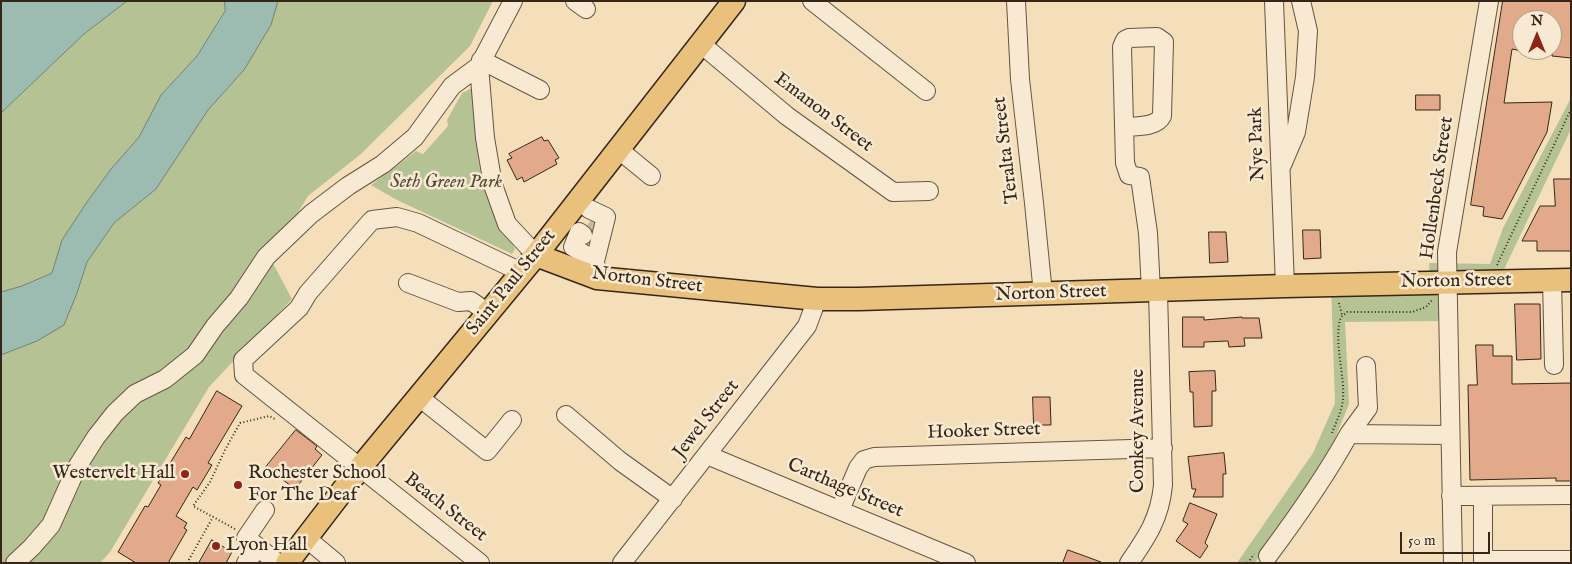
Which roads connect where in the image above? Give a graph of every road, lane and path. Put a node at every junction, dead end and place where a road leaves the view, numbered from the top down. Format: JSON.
{"nodes":[{"id":1,"x":513,"y":1,"type":"edge"},
{"id":2,"x":734,"y":1,"type":"edge"},
{"id":3,"x":812,"y":1,"type":"edge"},
{"id":4,"x":1016,"y":1,"type":"edge"},
{"id":5,"x":1274,"y":1,"type":"edge"},
{"id":6,"x":1301,"y":1,"type":"edge"},
{"id":7,"x":1489,"y":1,"type":"edge"},
{"id":8,"x":701,"y":44,"type":"junction"},
{"id":9,"x":480,"y":63,"type":"junction"},
{"id":10,"x":540,"y":90,"type":"dead end"},
{"id":11,"x":926,"y":91,"type":"dead end"},
{"id":12,"x":1571,"y":109,"type":"edge"},
{"id":13,"x":1124,"y":127,"type":"junction"},
{"id":14,"x":618,"y":149,"type":"junction"},
{"id":15,"x":1280,"y":170,"type":"junction"},
{"id":16,"x":651,"y":176,"type":"dead end"},
{"id":17,"x":929,"y":191,"type":"dead end"},
{"id":18,"x":590,"y":232,"type":"junction"},
{"id":19,"x":536,"y":255,"type":"junction"},
{"id":20,"x":1495,"y":269,"type":"dead end"},
{"id":21,"x":521,"y":272,"type":"junction"},
{"id":22,"x":1561,"y":280,"type":"edge"},
{"id":23,"x":408,"y":283,"type":"dead end"},
{"id":24,"x":1447,"y":283,"type":"junction"},
{"id":25,"x":1285,"y":286,"type":"junction"},
{"id":26,"x":1154,"y":291,"type":"junction"},
{"id":27,"x":1042,"y":294,"type":"junction"},
{"id":28,"x":817,"y":298,"type":"junction"},
{"id":29,"x":488,"y":313,"type":"junction"},
{"id":30,"x":1554,"y":365,"type":"dead end"},
{"id":31,"x":1366,"y":366,"type":"dead end"},
{"id":32,"x":419,"y":396,"type":"junction"},
{"id":33,"x":286,"y":409,"type":"junction"},
{"id":34,"x":566,"y":415,"type":"dead end"},
{"id":35,"x":512,"y":420,"type":"dead end"},
{"id":36,"x":1349,"y":434,"type":"junction"},
{"id":37,"x":1450,"y":435,"type":"junction"},
{"id":38,"x":1163,"y":448,"type":"junction"},
{"id":39,"x":707,"y":455,"type":"junction"},
{"id":40,"x":360,"y":468,"type":"junction"},
{"id":41,"x":1571,"y":495,"type":"edge"},
{"id":42,"x":1451,"y":496,"type":"junction"},
{"id":43,"x":1483,"y":496,"type":"junction"},
{"id":44,"x":673,"y":499,"type":"junction"},
{"id":45,"x":266,"y":510,"type":"dead end"},
{"id":46,"x":840,"y":510,"type":"junction"},
{"id":47,"x":213,"y":517,"type":"junction"},
{"id":48,"x":306,"y":538,"type":"junction"},
{"id":49,"x":252,"y":541,"type":"junction"},
{"id":50,"x":1268,"y":556,"type":"dead end"},
{"id":51,"x":1571,"y":560,"type":"edge"},
{"id":52,"x":15,"y":563,"type":"edge"},
{"id":53,"x":187,"y":563,"type":"edge"},
{"id":54,"x":246,"y":563,"type":"edge"},
{"id":55,"x":277,"y":563,"type":"edge"},
{"id":56,"x":287,"y":563,"type":"edge"},
{"id":57,"x":336,"y":563,"type":"edge"},
{"id":58,"x":480,"y":563,"type":"edge"},
{"id":59,"x":622,"y":563,"type":"edge"},
{"id":60,"x":966,"y":563,"type":"edge"},
{"id":61,"x":1129,"y":563,"type":"edge"},
{"id":62,"x":1452,"y":563,"type":"edge"}],
"edges":[{"from":1,"to":9,"type":"street"},
{"from":2,"to":8,"type":"main road","name":"Saint Paul Street"},
{"from":3,"to":11,"type":"street"},
{"from":4,"to":27,"type":"street","name":"Teralta Street"},
{"from":5,"to":15,"type":"street","name":"Nye Park"},
{"from":6,"to":15,"type":"street"},
{"from":7,"to":24,"type":"street","name":"Hollenbeck Street"},
{"from":8,"to":14,"type":"main road","name":"Saint Paul Street"},
{"from":8,"to":17,"type":"street","name":"Emanon Street"},
{"from":9,"to":10,"type":"street"},
{"from":9,"to":19,"type":"street"},
{"from":9,"to":52,"type":"street"},
{"from":12,"to":20,"type":"path"},
{"from":13,"to":13,"type":"street"},
{"from":13,"to":26,"type":"street","name":"Conkey Avenue"},
{"from":14,"to":16,"type":"street"},
{"from":14,"to":18,"type":"main road","name":"Saint Paul Street"},
{"from":15,"to":25,"type":"street","name":"Nye Park"},
{"from":18,"to":19,"type":"main road","name":"Norton Street"},
{"from":18,"to":19,"type":"main road","name":"Saint Paul Street"},
{"from":18,"to":28,"type":"main road","name":"Norton Street"},
{"from":19,"to":21,"type":"main road","name":"Saint Paul Street"},
{"from":21,"to":29,"type":"main road","name":"Saint Paul Street"},
{"from":21,"to":33,"type":"street","name":"Beach Street"},
{"from":22,"to":24,"type":"main road","name":"Norton Street"},
{"from":22,"to":30,"type":"street"},
{"from":23,"to":29,"type":"street"},
{"from":24,"to":25,"type":"main road","name":"Norton Street"},
{"from":24,"to":37,"type":"street","name":"Hollenbeck Street"},
{"from":25,"to":26,"type":"main road","name":"Norton Street"},
{"from":26,"to":27,"type":"main road","name":"Norton Street"},
{"from":26,"to":38,"type":"street","name":"Conkey Avenue"},
{"from":27,"to":28,"type":"main road","name":"Norton Street"},
{"from":28,"to":39,"type":"street","name":"Jewel Street"},
{"from":29,"to":32,"type":"main road","name":"Saint Paul Street"},
{"from":31,"to":36,"type":"street"},
{"from":32,"to":35,"type":"street"},
{"from":32,"to":40,"type":"main road","name":"Saint Paul Street"},
{"from":33,"to":40,"type":"street","name":"Beach Street"},
{"from":33,"to":47,"type":"path"},
{"from":34,"to":44,"type":"street"},
{"from":36,"to":37,"type":"street"},
{"from":36,"to":50,"type":"street"},
{"from":37,"to":42,"type":"street","name":"Hollenbeck Street"},
{"from":38,"to":46,"type":"street","name":"Hooker Street"},
{"from":38,"to":61,"type":"street","name":"Conkey Avenue"},
{"from":39,"to":44,"type":"street","name":"Jewel Street"},
{"from":39,"to":46,"type":"street","name":"Carthage Street"},
{"from":40,"to":48,"type":"main road","name":"Saint Paul Street"},
{"from":40,"to":58,"type":"street","name":"Beach Street"},
{"from":41,"to":43,"type":"street"},
{"from":42,"to":43,"type":"street"},
{"from":42,"to":62,"type":"street","name":"Hollenbeck Street"},
{"from":43,"to":51,"type":"street"},
{"from":44,"to":59,"type":"street","name":"Jewel Street"},
{"from":45,"to":49,"type":"street"},
{"from":46,"to":60,"type":"street","name":"Carthage Street"},
{"from":47,"to":49,"type":"path"},
{"from":47,"to":53,"type":"path"},
{"from":48,"to":56,"type":"main road","name":"Saint Paul Street"},
{"from":48,"to":57,"type":"street"},
{"from":49,"to":54,"type":"street"},
{"from":49,"to":55,"type":"street"}]}
